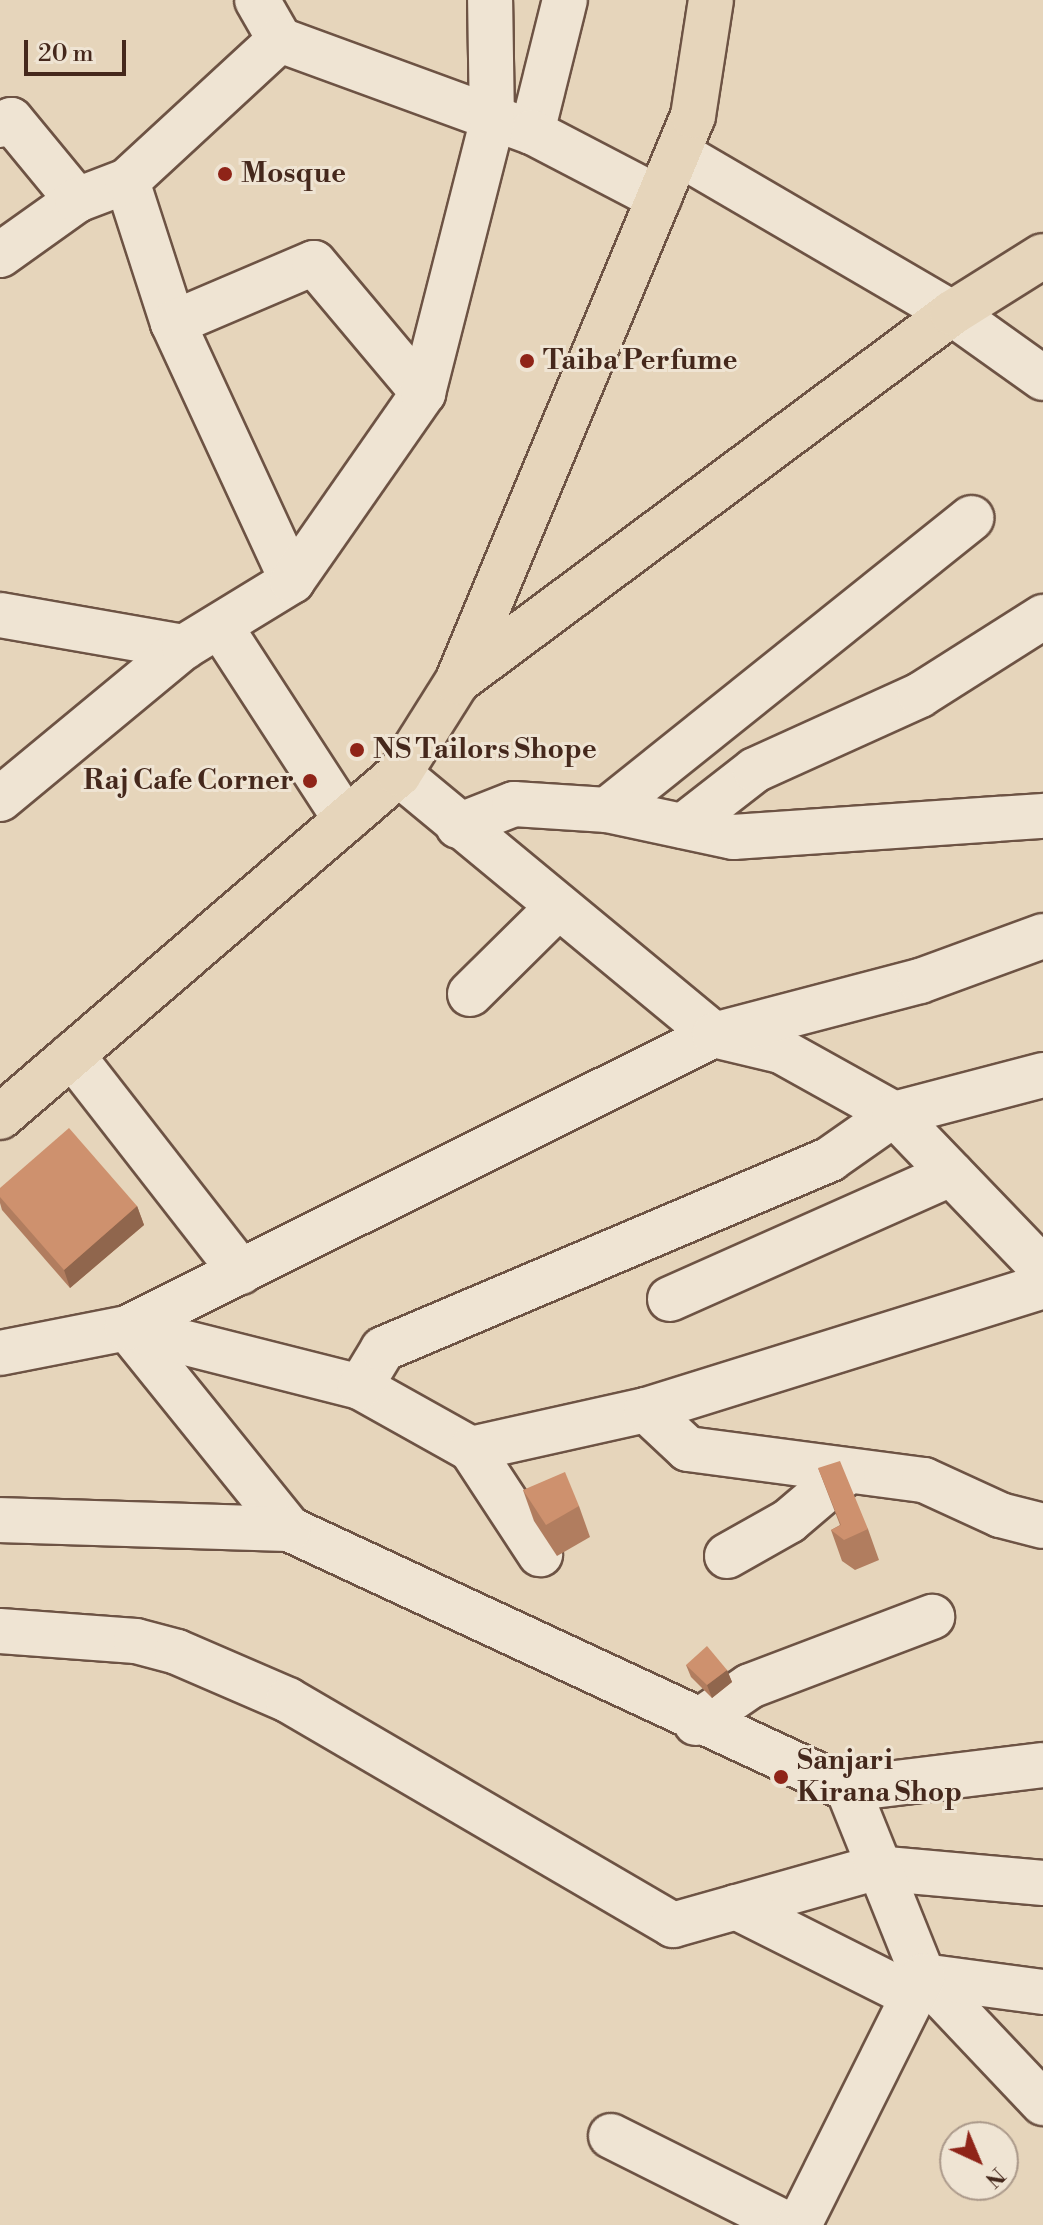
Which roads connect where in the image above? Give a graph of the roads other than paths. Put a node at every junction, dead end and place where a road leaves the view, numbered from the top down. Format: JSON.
{"nodes":[{"id":1,"x":257,"y":0,"type":"edge"},
{"id":2,"x":490,"y":0,"type":"edge"},
{"id":3,"x":565,"y":0,"type":"edge"},
{"id":4,"x":711,"y":0,"type":"edge"},
{"id":5,"x":280,"y":40,"type":"junction"},
{"id":6,"x":0,"y":125,"type":"edge"},
{"id":7,"x":512,"y":127,"type":"junction"},
{"id":8,"x":678,"y":153,"type":"junction"},
{"id":9,"x":127,"y":181,"type":"junction"},
{"id":10,"x":659,"y":198,"type":"junction"},
{"id":11,"x":77,"y":200,"type":"junction"},
{"id":12,"x":0,"y":255,"type":"edge"},
{"id":13,"x":1043,"y":256,"type":"edge"},
{"id":14,"x":952,"y":313,"type":"junction"},
{"id":15,"x":173,"y":323,"type":"junction"},
{"id":16,"x":1043,"y":378,"type":"edge"},
{"id":17,"x":423,"y":393,"type":"junction"},
{"id":18,"x":971,"y":518,"type":"dead end"},
{"id":19,"x":292,"y":581,"type":"junction"},
{"id":20,"x":0,"y":615,"type":"edge"},
{"id":21,"x":1043,"y":617,"type":"edge"},
{"id":22,"x":202,"y":637,"type":"junction"},
{"id":23,"x":457,"y":682,"type":"junction"},
{"id":24,"x":399,"y":774,"type":"junction"},
{"id":25,"x":0,"y":799,"type":"edge"},
{"id":26,"x":607,"y":810,"type":"junction"},
{"id":27,"x":1043,"y":816,"type":"edge"},
{"id":28,"x":346,"y":820,"type":"junction"},
{"id":29,"x":458,"y":826,"type":"junction"},
{"id":30,"x":683,"y":826,"type":"junction"},
{"id":31,"x":558,"y":907,"type":"junction"},
{"id":32,"x":1043,"y":936,"type":"edge"},
{"id":33,"x":470,"y":994,"type":"dead end"},
{"id":34,"x":714,"y":1035,"type":"junction"},
{"id":35,"x":72,"y":1055,"type":"junction"},
{"id":36,"x":1043,"y":1075,"type":"edge"},
{"id":37,"x":894,"y":1114,"type":"junction"},
{"id":38,"x":0,"y":1117,"type":"edge"},
{"id":39,"x":951,"y":1174,"type":"junction"},
{"id":40,"x":1043,"y":1269,"type":"edge"},
{"id":41,"x":241,"y":1272,"type":"junction"},
{"id":42,"x":1043,"y":1286,"type":"edge"},
{"id":43,"x":670,"y":1299,"type":"dead end"},
{"id":44,"x":127,"y":1328,"type":"junction"},
{"id":45,"x":0,"y":1353,"type":"edge"},
{"id":46,"x":360,"y":1387,"type":"junction"},
{"id":47,"x":646,"y":1410,"type":"junction"},
{"id":48,"x":471,"y":1449,"type":"junction"},
{"id":49,"x":843,"y":1475,"type":"junction"},
{"id":50,"x":0,"y":1520,"type":"edge"},
{"id":51,"x":1043,"y":1526,"type":"edge"},
{"id":52,"x":289,"y":1529,"type":"junction"},
{"id":53,"x":540,"y":1554,"type":"edge"},
{"id":54,"x":727,"y":1556,"type":"dead end"},
{"id":55,"x":932,"y":1617,"type":"dead end"},
{"id":56,"x":0,"y":1631,"type":"edge"},
{"id":57,"x":696,"y":1723,"type":"junction"},
{"id":58,"x":1043,"y":1765,"type":"edge"},
{"id":59,"x":848,"y":1789,"type":"junction"},
{"id":60,"x":875,"y":1868,"type":"junction"},
{"id":61,"x":1043,"y":1883,"type":"edge"},
{"id":62,"x":736,"y":1907,"type":"junction"},
{"id":63,"x":918,"y":1986,"type":"junction"},
{"id":64,"x":1043,"y":1992,"type":"edge"},
{"id":65,"x":1043,"y":2103,"type":"edge"},
{"id":66,"x":611,"y":2136,"type":"dead end"},
{"id":67,"x":789,"y":2225,"type":"edge"},
{"id":68,"x":799,"y":2225,"type":"edge"}],
"edges":[{"from":1,"to":5,"type":"street"},
{"from":2,"to":7,"type":"street"},
{"from":3,"to":7,"type":"street"},
{"from":4,"to":8,"type":"main road"},
{"from":5,"to":7,"type":"street"},
{"from":5,"to":9,"type":"street"},
{"from":6,"to":11,"type":"street"},
{"from":7,"to":10,"type":"street"},
{"from":7,"to":17,"type":"street"},
{"from":8,"to":10,"type":"main road"},
{"from":8,"to":14,"type":"street"},
{"from":9,"to":11,"type":"street"},
{"from":9,"to":15,"type":"street"},
{"from":10,"to":23,"type":"main road"},
{"from":11,"to":12,"type":"street"},
{"from":13,"to":14,"type":"main road"},
{"from":14,"to":16,"type":"street"},
{"from":14,"to":23,"type":"main road"},
{"from":15,"to":17,"type":"street"},
{"from":15,"to":19,"type":"street"},
{"from":17,"to":19,"type":"street"},
{"from":18,"to":26,"type":"street"},
{"from":19,"to":22,"type":"street"},
{"from":20,"to":22,"type":"street"},
{"from":21,"to":30,"type":"street"},
{"from":22,"to":25,"type":"street"},
{"from":22,"to":28,"type":"street"},
{"from":23,"to":24,"type":"main road"},
{"from":24,"to":28,"type":"main road"},
{"from":24,"to":29,"type":"street"},
{"from":26,"to":29,"type":"street"},
{"from":26,"to":30,"type":"street"},
{"from":27,"to":30,"type":"street"},
{"from":28,"to":35,"type":"main road"},
{"from":29,"to":31,"type":"street"},
{"from":31,"to":33,"type":"street"},
{"from":31,"to":34,"type":"street"},
{"from":32,"to":34,"type":"street"},
{"from":34,"to":37,"type":"street"},
{"from":34,"to":41,"type":"street"},
{"from":35,"to":38,"type":"main road"},
{"from":35,"to":41,"type":"street"},
{"from":36,"to":37,"type":"street"},
{"from":37,"to":39,"type":"street"},
{"from":37,"to":46,"type":"street"},
{"from":39,"to":40,"type":"street"},
{"from":39,"to":43,"type":"street"},
{"from":41,"to":44,"type":"street"},
{"from":42,"to":47,"type":"street"},
{"from":44,"to":45,"type":"street"},
{"from":44,"to":46,"type":"street"},
{"from":44,"to":52,"type":"street"},
{"from":46,"to":48,"type":"street"},
{"from":47,"to":48,"type":"street"},
{"from":47,"to":49,"type":"street"},
{"from":48,"to":53,"type":"street"},
{"from":49,"to":51,"type":"street"},
{"from":49,"to":54,"type":"street"},
{"from":50,"to":52,"type":"street"},
{"from":52,"to":57,"type":"street"},
{"from":55,"to":57,"type":"street"},
{"from":56,"to":62,"type":"street"},
{"from":57,"to":59,"type":"street"},
{"from":58,"to":59,"type":"street"},
{"from":59,"to":60,"type":"street"},
{"from":60,"to":61,"type":"street"},
{"from":60,"to":62,"type":"street"},
{"from":60,"to":63,"type":"street"},
{"from":62,"to":63,"type":"street"},
{"from":63,"to":64,"type":"street"},
{"from":63,"to":65,"type":"street"},
{"from":63,"to":68,"type":"street"},
{"from":66,"to":67,"type":"street"}]}
